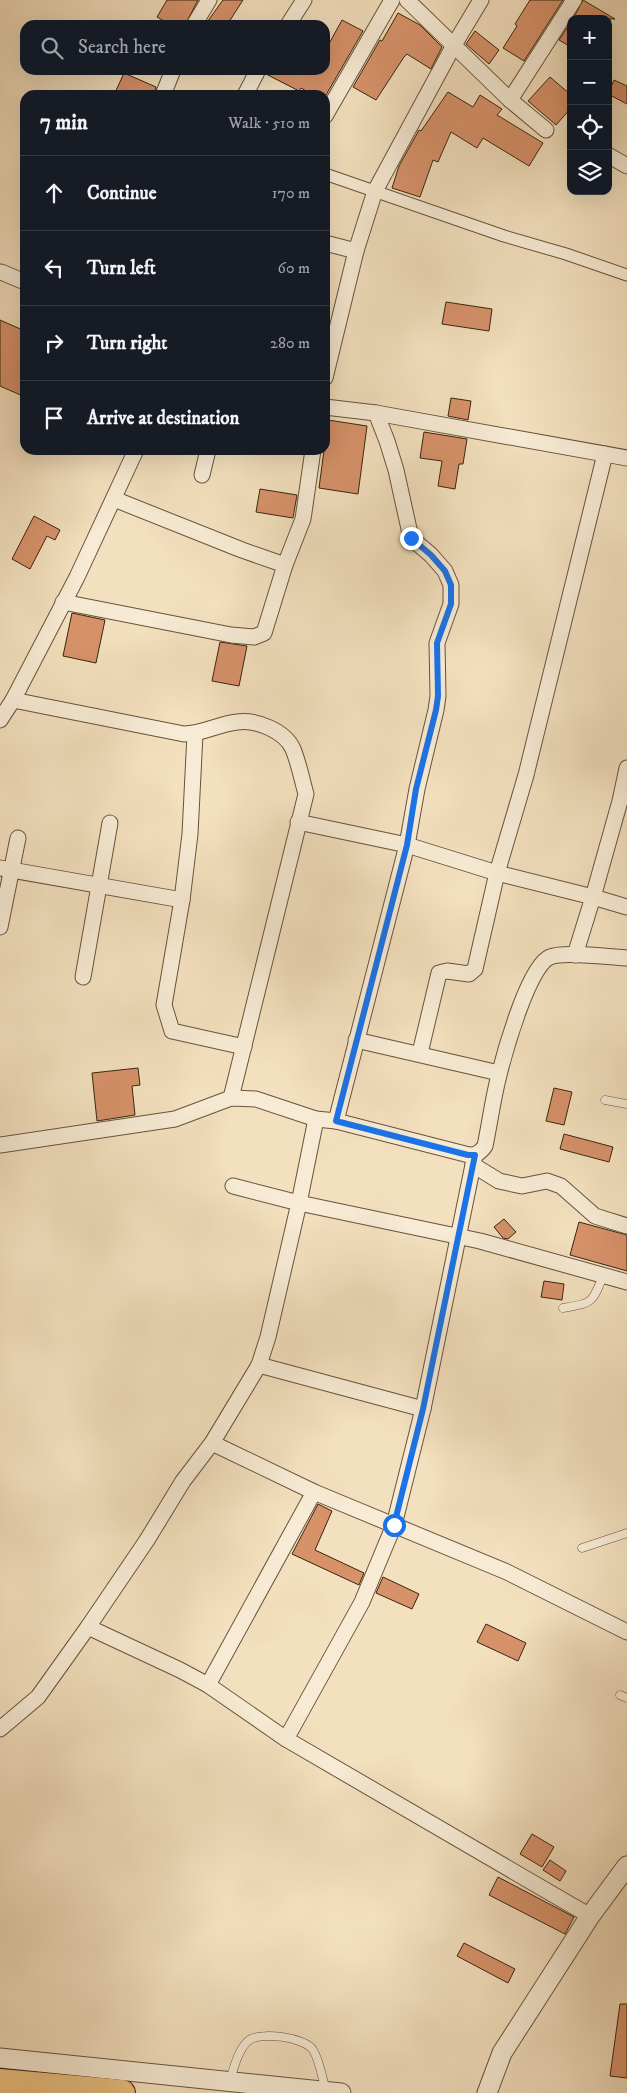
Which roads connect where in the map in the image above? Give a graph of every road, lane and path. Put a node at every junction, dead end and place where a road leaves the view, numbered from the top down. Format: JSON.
{"nodes":[{"id":1,"x":209,"y":0,"type":"edge"},
{"id":2,"x":304,"y":0,"type":"edge"},
{"id":3,"x":392,"y":0,"type":"edge"},
{"id":4,"x":407,"y":0,"type":"edge"},
{"id":5,"x":481,"y":0,"type":"edge"},
{"id":6,"x":574,"y":0,"type":"edge"},
{"id":7,"x":197,"y":20,"type":"edge"},
{"id":8,"x":291,"y":20,"type":"edge"},
{"id":9,"x":454,"y":45,"type":"junction"},
{"id":10,"x":171,"y":75,"type":"edge"},
{"id":11,"x":255,"y":75,"type":"edge"},
{"id":12,"x":165,"y":90,"type":"edge"},
{"id":13,"x":248,"y":90,"type":"edge"},
{"id":14,"x":510,"y":100,"type":"junction"},
{"id":15,"x":330,"y":107,"type":"edge"},
{"id":16,"x":546,"y":130,"type":"dead end"},
{"id":17,"x":612,"y":157,"type":"edge"},
{"id":18,"x":627,"y":166,"type":"edge"},
{"id":19,"x":330,"y":176,"type":"edge"},
{"id":20,"x":375,"y":191,"type":"junction"},
{"id":21,"x":330,"y":243,"type":"edge"},
{"id":22,"x":356,"y":251,"type":"junction"},
{"id":23,"x":1,"y":272,"type":"dead end"},
{"id":24,"x":627,"y":276,"type":"edge"},
{"id":25,"x":20,"y":280,"type":"edge"},
{"id":26,"x":330,"y":358,"type":"edge"},
{"id":27,"x":330,"y":408,"type":"edge"},
{"id":28,"x":376,"y":413,"type":"junction"},
{"id":29,"x":605,"y":454,"type":"junction"},
{"id":30,"x":134,"y":455,"type":"edge"},
{"id":31,"x":207,"y":455,"type":"edge"},
{"id":32,"x":312,"y":455,"type":"edge"},
{"id":33,"x":627,"y":458,"type":"edge"},
{"id":34,"x":202,"y":475,"type":"dead end"},
{"id":35,"x":114,"y":499,"type":"junction"},
{"id":36,"x":285,"y":565,"type":"junction"},
{"id":37,"x":63,"y":602,"type":"junction"},
{"id":38,"x":14,"y":700,"type":"junction"},
{"id":39,"x":0,"y":720,"type":"edge"},
{"id":40,"x":195,"y":734,"type":"junction"},
{"id":41,"x":627,"y":768,"type":"edge"},
{"id":42,"x":624,"y":802,"type":"edge"},
{"id":43,"x":298,"y":822,"type":"junction"},
{"id":44,"x":110,"y":823,"type":"dead end"},
{"id":45,"x":18,"y":838,"type":"dead end"},
{"id":46,"x":407,"y":845,"type":"junction"},
{"id":47,"x":6,"y":869,"type":"edge"},
{"id":48,"x":496,"y":873,"type":"junction"},
{"id":49,"x":99,"y":886,"type":"junction"},
{"id":50,"x":593,"y":897,"type":"junction"},
{"id":51,"x":182,"y":900,"type":"junction"},
{"id":52,"x":627,"y":907,"type":"edge"},
{"id":53,"x":0,"y":927,"type":"edge"},
{"id":54,"x":575,"y":955,"type":"junction"},
{"id":55,"x":627,"y":958,"type":"edge"},
{"id":56,"x":83,"y":977,"type":"dead end"},
{"id":57,"x":356,"y":1040,"type":"junction"},
{"id":58,"x":244,"y":1047,"type":"junction"},
{"id":59,"x":420,"y":1053,"type":"junction"},
{"id":60,"x":499,"y":1073,"type":"junction"},
{"id":61,"x":231,"y":1098,"type":"junction"},
{"id":62,"x":605,"y":1100,"type":"dead end"},
{"id":63,"x":627,"y":1104,"type":"edge"},
{"id":64,"x":316,"y":1119,"type":"junction"},
{"id":65,"x":336,"y":1121,"type":"junction"},
{"id":66,"x":0,"y":1145,"type":"edge"},
{"id":67,"x":474,"y":1160,"type":"junction"},
{"id":68,"x":233,"y":1186,"type":"dead end"},
{"id":69,"x":299,"y":1203,"type":"junction"},
{"id":70,"x":627,"y":1226,"type":"edge"},
{"id":71,"x":458,"y":1236,"type":"junction"},
{"id":72,"x":603,"y":1276,"type":"junction"},
{"id":73,"x":627,"y":1282,"type":"edge"},
{"id":74,"x":562,"y":1308,"type":"dead end"},
{"id":75,"x":259,"y":1365,"type":"junction"},
{"id":76,"x":423,"y":1409,"type":"junction"},
{"id":77,"x":212,"y":1443,"type":"junction"},
{"id":78,"x":314,"y":1492,"type":"junction"},
{"id":79,"x":394,"y":1525,"type":"junction"},
{"id":80,"x":627,"y":1534,"type":"edge"},
{"id":81,"x":582,"y":1548,"type":"dead end"},
{"id":82,"x":88,"y":1627,"type":"junction"},
{"id":83,"x":627,"y":1632,"type":"edge"},
{"id":84,"x":208,"y":1685,"type":"junction"},
{"id":85,"x":0,"y":1730,"type":"edge"},
{"id":86,"x":286,"y":1739,"type":"junction"},
{"id":87,"x":627,"y":1866,"type":"edge"},
{"id":88,"x":590,"y":1916,"type":"junction"},
{"id":89,"x":0,"y":2058,"type":"edge"},
{"id":90,"x":0,"y":2082,"type":"edge"},
{"id":91,"x":229,"y":2082,"type":"junction"},
{"id":92,"x":334,"y":2092,"type":"edge"},
{"id":93,"x":122,"y":2093,"type":"edge"},
{"id":94,"x":488,"y":2093,"type":"edge"}],
"edges":[{"from":1,"to":7,"type":"street"},
{"from":2,"to":8,"type":"street"},
{"from":3,"to":15,"type":"street"},
{"from":4,"to":9,"type":"street"},
{"from":5,"to":9,"type":"street"},
{"from":6,"to":14,"type":"street"},
{"from":9,"to":14,"type":"street"},
{"from":9,"to":20,"type":"street"},
{"from":10,"to":12,"type":"street"},
{"from":11,"to":13,"type":"street"},
{"from":14,"to":16,"type":"street"},
{"from":17,"to":18,"type":"street"},
{"from":19,"to":20,"type":"street"},
{"from":20,"to":22,"type":"street"},
{"from":20,"to":24,"type":"street"},
{"from":21,"to":22,"type":"street"},
{"from":22,"to":26,"type":"street"},
{"from":23,"to":25,"type":"street"},
{"from":27,"to":28,"type":"street"},
{"from":28,"to":29,"type":"street"},
{"from":28,"to":46,"type":"street"},
{"from":29,"to":33,"type":"street"},
{"from":29,"to":48,"type":"street"},
{"from":30,"to":35,"type":"street"},
{"from":31,"to":34,"type":"street"},
{"from":32,"to":36,"type":"street"},
{"from":35,"to":36,"type":"street"},
{"from":35,"to":37,"type":"street"},
{"from":36,"to":37,"type":"street"},
{"from":37,"to":38,"type":"street"},
{"from":38,"to":39,"type":"street"},
{"from":38,"to":40,"type":"street"},
{"from":40,"to":43,"type":"street"},
{"from":40,"to":51,"type":"street"},
{"from":41,"to":42,"type":"street"},
{"from":42,"to":50,"type":"street"},
{"from":43,"to":46,"type":"street"},
{"from":43,"to":58,"type":"street"},
{"from":44,"to":49,"type":"street"},
{"from":45,"to":47,"type":"street"},
{"from":46,"to":48,"type":"street"},
{"from":46,"to":57,"type":"street"},
{"from":47,"to":49,"type":"street"},
{"from":47,"to":53,"type":"street"},
{"from":48,"to":50,"type":"street"},
{"from":48,"to":59,"type":"street"},
{"from":49,"to":51,"type":"street"},
{"from":49,"to":56,"type":"street"},
{"from":50,"to":52,"type":"street"},
{"from":50,"to":54,"type":"street"},
{"from":51,"to":58,"type":"street"},
{"from":54,"to":55,"type":"street"},
{"from":54,"to":60,"type":"street"},
{"from":57,"to":59,"type":"street"},
{"from":57,"to":65,"type":"street"},
{"from":58,"to":61,"type":"street"},
{"from":59,"to":60,"type":"street"},
{"from":60,"to":67,"type":"street"},
{"from":61,"to":64,"type":"street"},
{"from":61,"to":66,"type":"street"},
{"from":62,"to":63,"type":"lane"},
{"from":64,"to":65,"type":"street"},
{"from":64,"to":69,"type":"street"},
{"from":65,"to":67,"type":"street"},
{"from":67,"to":70,"type":"street"},
{"from":67,"to":71,"type":"street"},
{"from":68,"to":69,"type":"street"},
{"from":69,"to":71,"type":"street"},
{"from":69,"to":75,"type":"street"},
{"from":71,"to":72,"type":"street"},
{"from":71,"to":76,"type":"street"},
{"from":72,"to":73,"type":"street"},
{"from":72,"to":74,"type":"lane"},
{"from":75,"to":76,"type":"street"},
{"from":75,"to":77,"type":"street"},
{"from":76,"to":79,"type":"street"},
{"from":77,"to":78,"type":"street"},
{"from":77,"to":82,"type":"street"},
{"from":78,"to":79,"type":"street"},
{"from":78,"to":84,"type":"street"},
{"from":79,"to":83,"type":"street"},
{"from":79,"to":86,"type":"street"},
{"from":80,"to":81,"type":"lane"},
{"from":82,"to":84,"type":"street"},
{"from":82,"to":85,"type":"street"},
{"from":84,"to":86,"type":"street"},
{"from":86,"to":88,"type":"street"},
{"from":87,"to":88,"type":"street"},
{"from":88,"to":94,"type":"street"},
{"from":89,"to":91,"type":"street"},
{"from":90,"to":93,"type":"highway"},
{"from":91,"to":92,"type":"street"},
{"from":91,"to":92,"type":"lane"}]}
